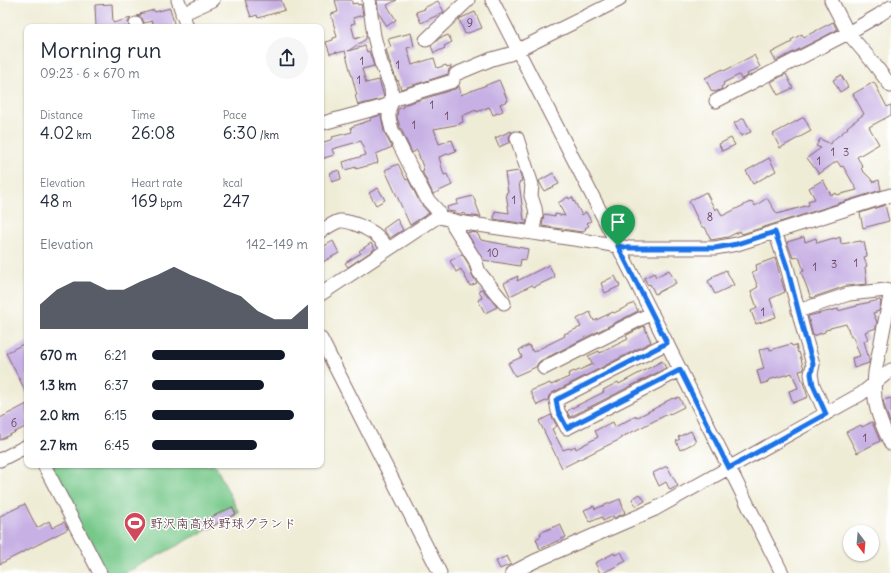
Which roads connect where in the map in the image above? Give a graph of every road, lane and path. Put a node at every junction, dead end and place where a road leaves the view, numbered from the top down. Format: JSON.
{"nodes":[{"id":1,"x":178,"y":0,"type":"edge"},
{"id":2,"x":213,"y":0,"type":"edge"},
{"id":3,"x":369,"y":0,"type":"edge"},
{"id":4,"x":468,"y":0,"type":"edge"},
{"id":5,"x":492,"y":0,"type":"edge"},
{"id":6,"x":618,"y":0,"type":"edge"},
{"id":7,"x":831,"y":0,"type":"edge"},
{"id":8,"x":891,"y":7,"type":"edge"},
{"id":9,"x":182,"y":14,"type":"junction"},
{"id":10,"x":186,"y":24,"type":"edge"},
{"id":11,"x":848,"y":33,"type":"junction"},
{"id":12,"x":426,"y":40,"type":"dead end"},
{"id":13,"x":518,"y":51,"type":"junction"},
{"id":14,"x":891,"y":86,"type":"edge"},
{"id":15,"x":716,"y":101,"type":"dead end"},
{"id":16,"x":392,"y":102,"type":"junction"},
{"id":17,"x":324,"y":123,"type":"edge"},
{"id":18,"x":517,"y":138,"type":"dead end"},
{"id":19,"x":891,"y":195,"type":"edge"},
{"id":20,"x":440,"y":217,"type":"junction"},
{"id":21,"x":453,"y":221,"type":"junction"},
{"id":22,"x":324,"y":229,"type":"edge"},
{"id":23,"x":775,"y":232,"type":"junction"},
{"id":24,"x":532,"y":233,"type":"junction"},
{"id":25,"x":618,"y":246,"type":"junction"},
{"id":26,"x":388,"y":249,"type":"junction"},
{"id":27,"x":324,"y":292,"type":"edge"},
{"id":28,"x":891,"y":294,"type":"edge"},
{"id":29,"x":504,"y":303,"type":"dead end"},
{"id":30,"x":798,"y":311,"type":"junction"},
{"id":31,"x":652,"y":313,"type":"junction"},
{"id":32,"x":667,"y":343,"type":"junction"},
{"id":33,"x":324,"y":345,"type":"edge"},
{"id":34,"x":544,"y":368,"type":"dead end"},
{"id":35,"x":680,"y":370,"type":"junction"},
{"id":36,"x":891,"y":370,"type":"edge"},
{"id":37,"x":874,"y":384,"type":"junction"},
{"id":38,"x":826,"y":414,"type":"junction"},
{"id":39,"x":885,"y":416,"type":"edge"},
{"id":40,"x":891,"y":444,"type":"edge"},
{"id":41,"x":24,"y":448,"type":"edge"},
{"id":42,"x":0,"y":460,"type":"edge"},
{"id":43,"x":46,"y":468,"type":"edge"},
{"id":44,"x":729,"y":468,"type":"junction"},
{"id":45,"x":100,"y":573,"type":"edge"},
{"id":46,"x":440,"y":573,"type":"edge"},
{"id":47,"x":512,"y":573,"type":"edge"},
{"id":48,"x":782,"y":573,"type":"edge"}],
"edges":[{"from":1,"to":9,"type":"street"},
{"from":2,"to":9,"type":"street"},
{"from":3,"to":16,"type":"street"},
{"from":4,"to":12,"type":"street"},
{"from":5,"to":13,"type":"street"},
{"from":6,"to":13,"type":"street"},
{"from":7,"to":11,"type":"street"},
{"from":8,"to":11,"type":"street"},
{"from":9,"to":10,"type":"street"},
{"from":11,"to":14,"type":"street"},
{"from":11,"to":15,"type":"street"},
{"from":13,"to":16,"type":"street"},
{"from":13,"to":25,"type":"street"},
{"from":16,"to":17,"type":"street"},
{"from":16,"to":20,"type":"street"},
{"from":18,"to":24,"type":"street"},
{"from":19,"to":23,"type":"street"},
{"from":20,"to":21,"type":"street"},
{"from":20,"to":26,"type":"street"},
{"from":21,"to":24,"type":"street"},
{"from":21,"to":29,"type":"street"},
{"from":22,"to":26,"type":"street"},
{"from":23,"to":25,"type":"street"},
{"from":23,"to":30,"type":"street"},
{"from":24,"to":25,"type":"street"},
{"from":25,"to":31,"type":"street"},
{"from":26,"to":27,"type":"street"},
{"from":28,"to":30,"type":"street"},
{"from":28,"to":37,"type":"street"},
{"from":30,"to":38,"type":"street"},
{"from":31,"to":32,"type":"street"},
{"from":31,"to":34,"type":"street"},
{"from":32,"to":35,"type":"street"},
{"from":32,"to":35,"type":"street"},
{"from":33,"to":46,"type":"street"},
{"from":35,"to":44,"type":"street"},
{"from":36,"to":37,"type":"street"},
{"from":37,"to":38,"type":"street"},
{"from":37,"to":39,"type":"street"},
{"from":38,"to":44,"type":"street"},
{"from":39,"to":40,"type":"street"},
{"from":41,"to":42,"type":"street"},
{"from":43,"to":45,"type":"street"},
{"from":44,"to":47,"type":"street"},
{"from":44,"to":48,"type":"street"}]}
